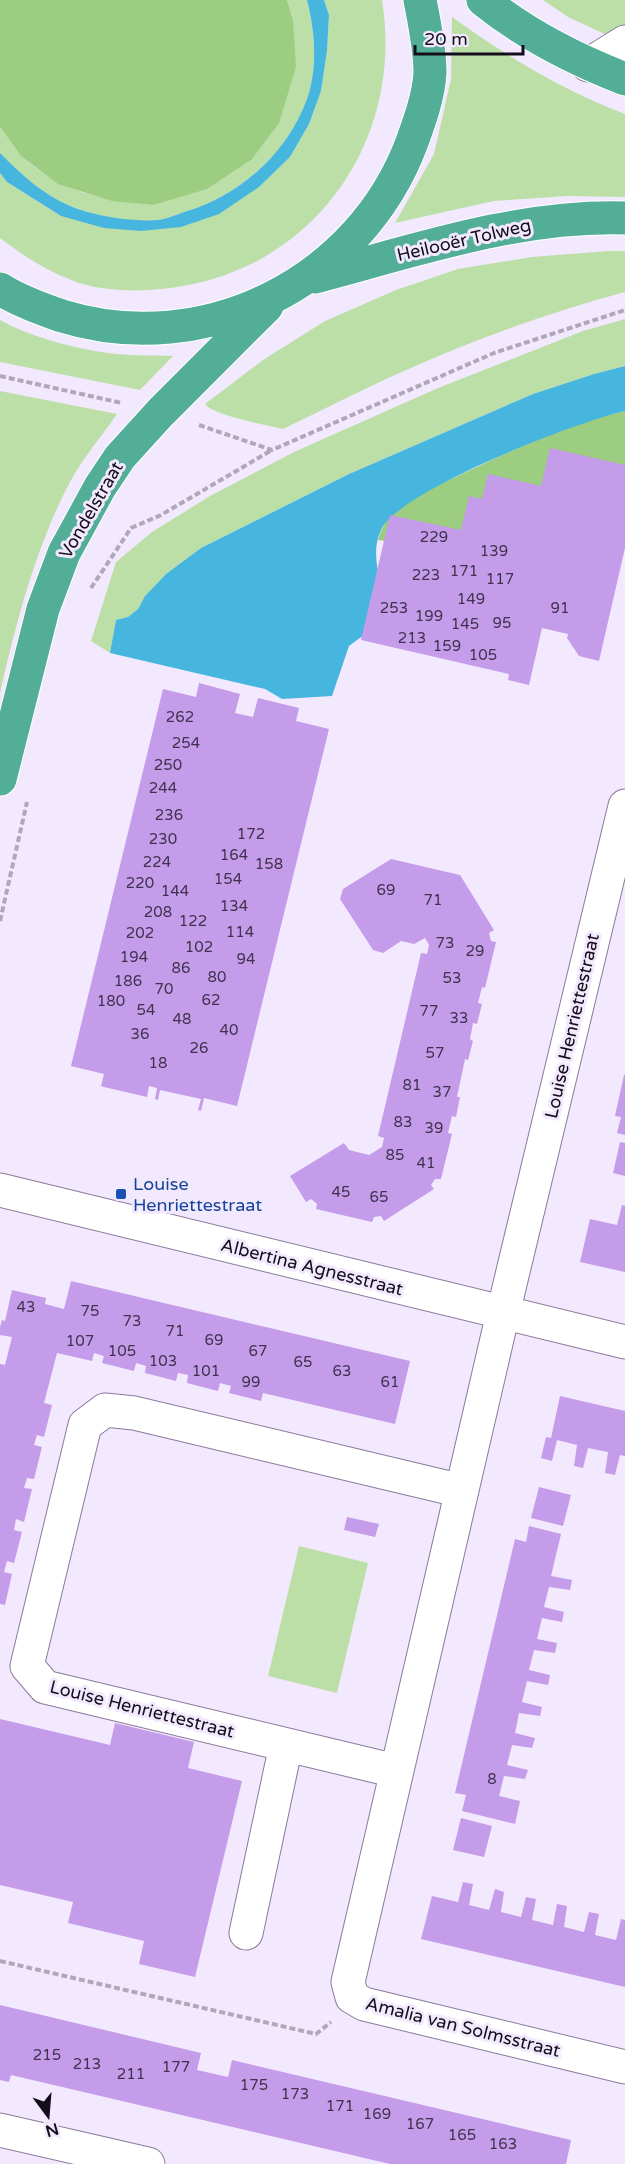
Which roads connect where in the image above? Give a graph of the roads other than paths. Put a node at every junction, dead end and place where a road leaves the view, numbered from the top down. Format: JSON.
{"nodes":[{"id":1,"x":420,"y":0,"type":"edge"},
{"id":2,"x":483,"y":0,"type":"edge"},
{"id":3,"x":625,"y":42,"type":"edge"},
{"id":4,"x":588,"y":65,"type":"junction"},
{"id":5,"x":625,"y":79,"type":"edge"},
{"id":6,"x":625,"y":218,"type":"edge"},
{"id":7,"x":305,"y":279,"type":"junction"},
{"id":8,"x":0,"y":289,"type":"edge"},
{"id":9,"x":277,"y":296,"type":"junction"},
{"id":10,"x":0,"y":779,"type":"edge"},
{"id":11,"x":625,"y":806,"type":"edge"},
{"id":12,"x":0,"y":1190,"type":"edge"},
{"id":13,"x":503,"y":1313,"type":"junction"},
{"id":14,"x":625,"y":1342,"type":"edge"},
{"id":15,"x":462,"y":1491,"type":"junction"},
{"id":16,"x":286,"y":1745,"type":"junction"},
{"id":17,"x":396,"y":1770,"type":"junction"},
{"id":18,"x":246,"y":1933,"type":"dead end"},
{"id":19,"x":625,"y":2067,"type":"edge"},
{"id":20,"x":0,"y":2130,"type":"edge"},
{"id":21,"x":148,"y":2164,"type":"edge"}],
"edges":[{"from":1,"to":7,"type":"highway"},
{"from":2,"to":4,"type":"highway"},
{"from":3,"to":4,"type":"street"},
{"from":4,"to":5,"type":"highway"},
{"from":6,"to":7,"type":"highway","name":"Heilooër Tolweg"},
{"from":7,"to":9,"type":"highway"},
{"from":8,"to":9,"type":"highway"},
{"from":9,"to":10,"type":"highway","name":"Vondelstraat"},
{"from":11,"to":13,"type":"street","name":"Louise Henriettestraat"},
{"from":12,"to":13,"type":"street","name":"Albertina Agnesstraat"},
{"from":13,"to":14,"type":"street","name":"Albertina Agnesstraat"},
{"from":13,"to":15,"type":"street","name":"Louise Henriettestraat"},
{"from":15,"to":16,"type":"street","name":"Louise Henriettestraat"},
{"from":15,"to":17,"type":"street","name":"Louise Henriettestraat"},
{"from":16,"to":17,"type":"street","name":"Louise Henriettestraat"},
{"from":16,"to":18,"type":"street"},
{"from":17,"to":19,"type":"street","name":"Amalia van Solmsstraat"},
{"from":20,"to":21,"type":"street"}]}
